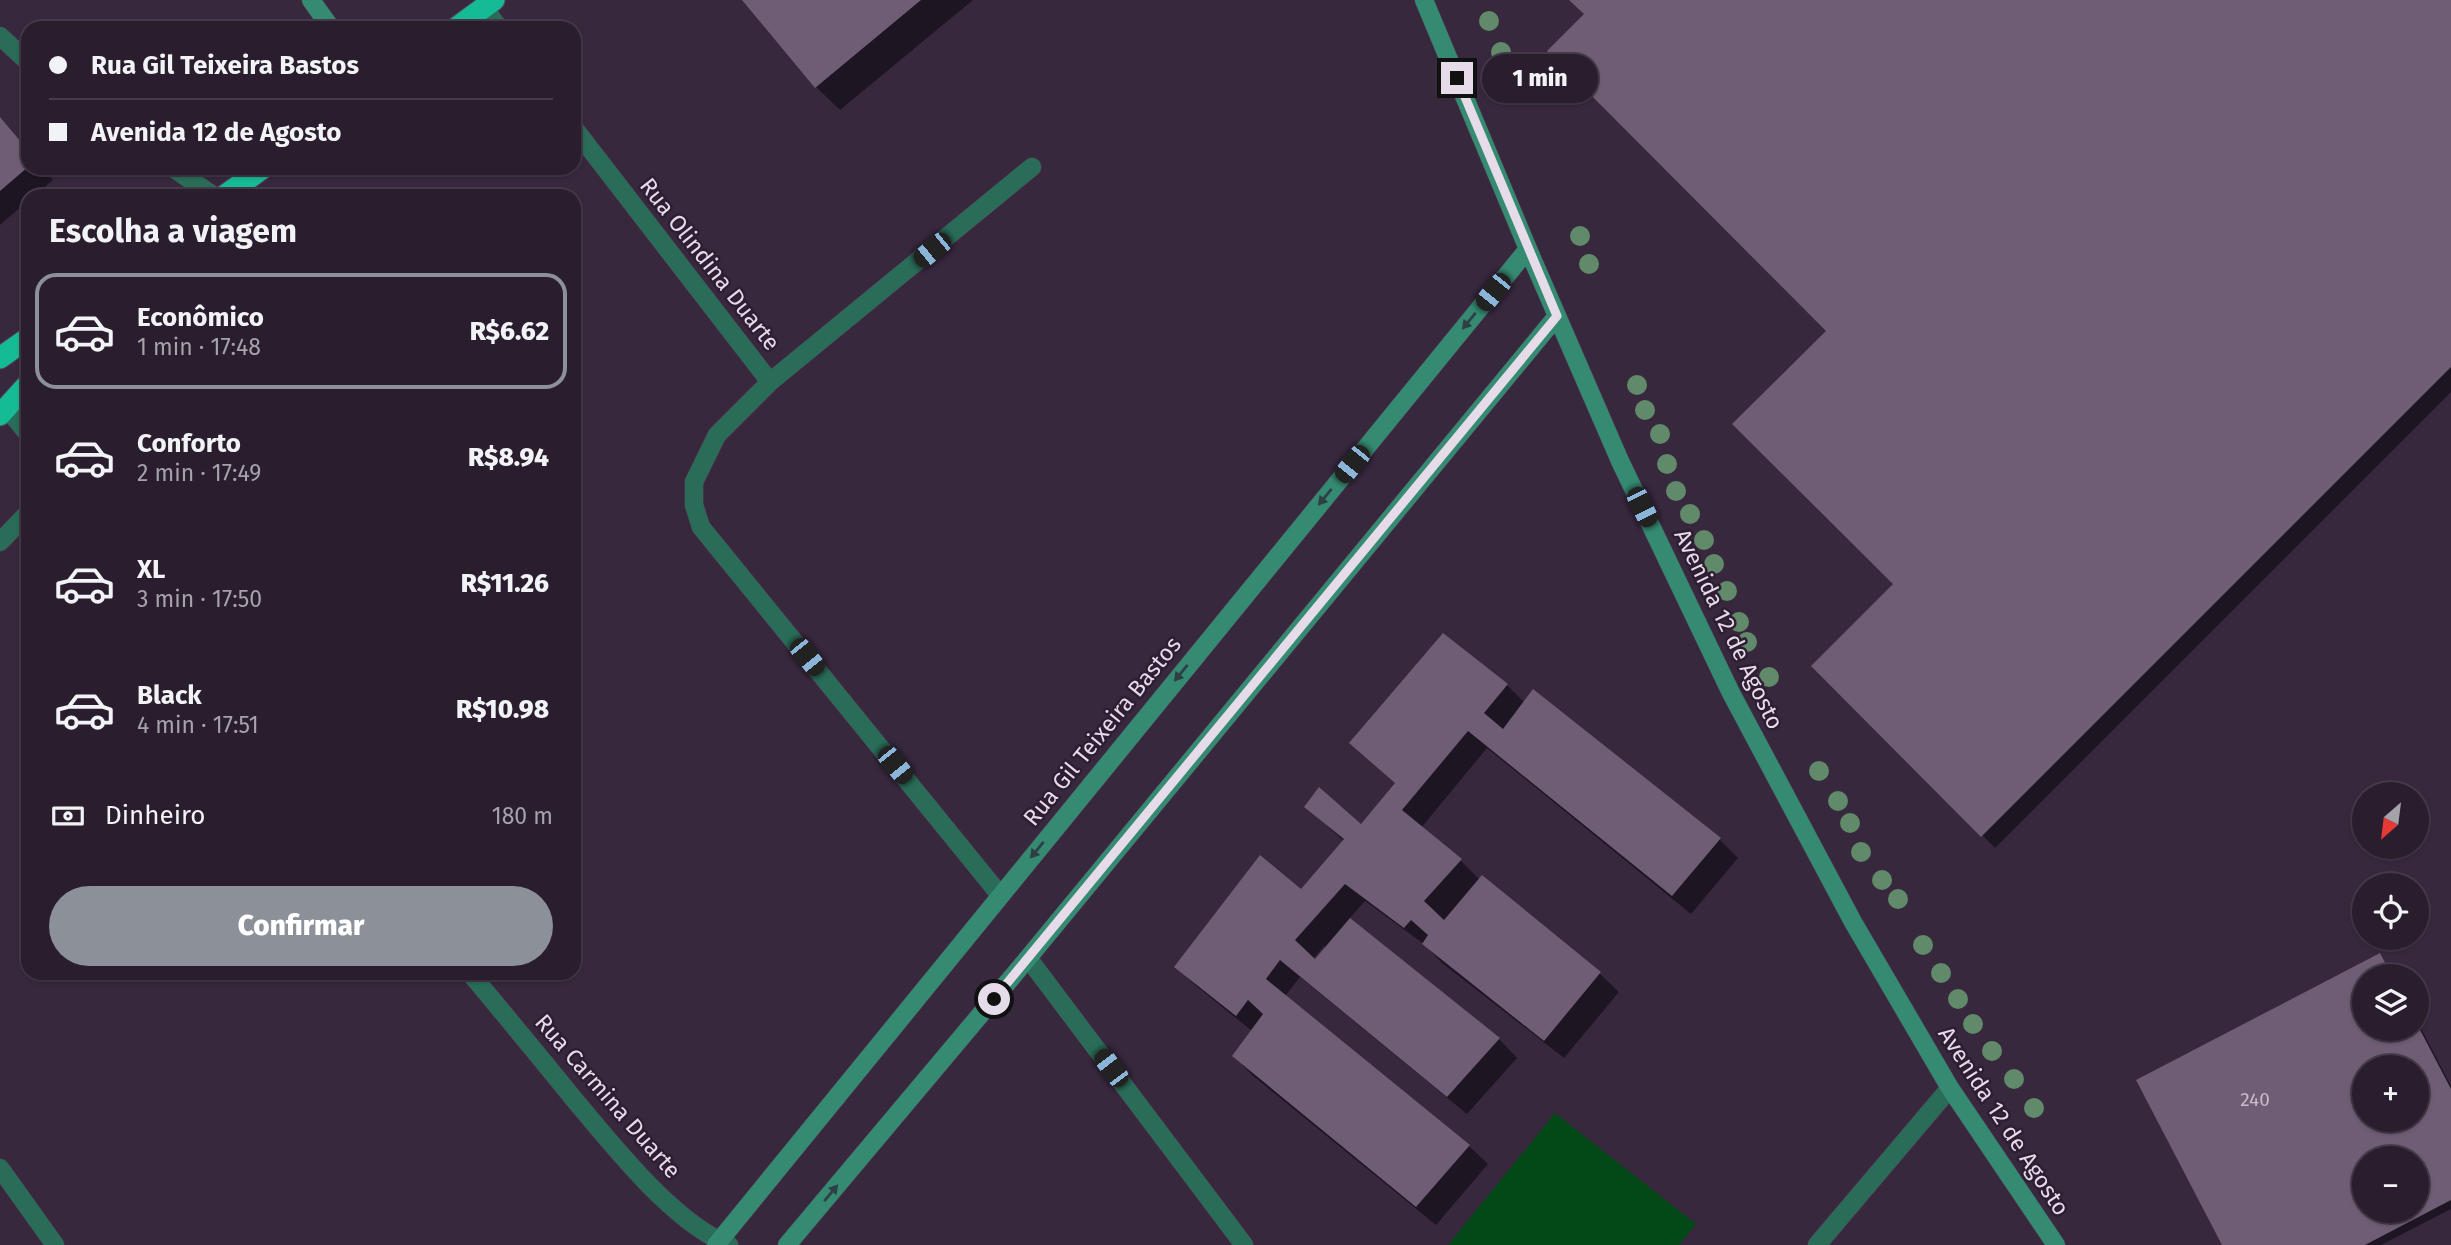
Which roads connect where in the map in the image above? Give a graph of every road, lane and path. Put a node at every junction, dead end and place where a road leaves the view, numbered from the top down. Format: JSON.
{"nodes":[{"id":1,"x":311,"y":0,"type":"edge"},
{"id":2,"x":1424,"y":0,"type":"edge"},
{"id":3,"x":489,"y":4,"type":"edge"},
{"id":4,"x":326,"y":21,"type":"edge"},
{"id":5,"x":466,"y":21,"type":"edge"},
{"id":6,"x":496,"y":21,"type":"edge"},
{"id":7,"x":0,"y":36,"type":"edge"},
{"id":8,"x":21,"y":56,"type":"edge"},
{"id":9,"x":581,"y":137,"type":"edge"},
{"id":10,"x":1032,"y":167,"type":"dead end"},
{"id":11,"x":183,"y":175,"type":"edge"},
{"id":12,"x":253,"y":175,"type":"edge"},
{"id":13,"x":204,"y":189,"type":"edge"},
{"id":14,"x":234,"y":189,"type":"edge"},
{"id":15,"x":1528,"y":249,"type":"junction"},
{"id":16,"x":1557,"y":316,"type":"junction"},
{"id":17,"x":21,"y":343,"type":"edge"},
{"id":18,"x":0,"y":358,"type":"edge"},
{"id":19,"x":770,"y":382,"type":"junction"},
{"id":20,"x":21,"y":392,"type":"edge"},
{"id":21,"x":3,"y":411,"type":"edge"},
{"id":22,"x":21,"y":428,"type":"edge"},
{"id":23,"x":21,"y":520,"type":"edge"},
{"id":24,"x":0,"y":542,"type":"edge"},
{"id":25,"x":1000,"y":895,"type":"junction"},
{"id":26,"x":1028,"y":958,"type":"junction"},
{"id":27,"x":476,"y":980,"type":"edge"},
{"id":28,"x":1950,"y":1088,"type":"junction"},
{"id":29,"x":0,"y":1168,"type":"edge"},
{"id":30,"x":721,"y":1244,"type":"edge"},
{"id":31,"x":55,"y":1245,"type":"edge"},
{"id":32,"x":787,"y":1245,"type":"edge"},
{"id":33,"x":1244,"y":1245,"type":"edge"},
{"id":34,"x":1817,"y":1245,"type":"edge"},
{"id":35,"x":2056,"y":1245,"type":"edge"}],
"edges":[{"from":1,"to":4,"type":"street"},
{"from":2,"to":15,"type":"street","name":"Avenida 12 de Agosto"},
{"from":3,"to":5,"type":"highway"},
{"from":3,"to":6,"type":"street"},
{"from":7,"to":8,"type":"street"},
{"from":9,"to":19,"type":"street","name":"Rua Olindina Duarte"},
{"from":10,"to":19,"type":"street"},
{"from":11,"to":13,"type":"street"},
{"from":12,"to":14,"type":"highway"},
{"from":15,"to":16,"type":"street","name":"Avenida 12 de Agosto"},
{"from":15,"to":25,"type":"street","name":"Rua Gil Teixeira Bastos","one_way":true},
{"from":16,"to":26,"type":"street"},
{"from":16,"to":28,"type":"street","name":"Avenida 12 de Agosto"},
{"from":17,"to":18,"type":"highway"},
{"from":19,"to":25,"type":"street","name":"Rua Olindina Duarte"},
{"from":20,"to":21,"type":"highway"},
{"from":21,"to":22,"type":"street"},
{"from":23,"to":24,"type":"street"},
{"from":25,"to":30,"type":"street","name":"Rua Gil Teixeira Bastos"},
{"from":32,"to":26,"type":"street","one_way":true},
{"from":26,"to":33,"type":"street"},
{"from":27,"to":30,"type":"street","name":"Rua Carmina Duarte"},
{"from":28,"to":34,"type":"street"},
{"from":28,"to":35,"type":"street","name":"Avenida 12 de Agosto"},
{"from":29,"to":31,"type":"street"}]}
